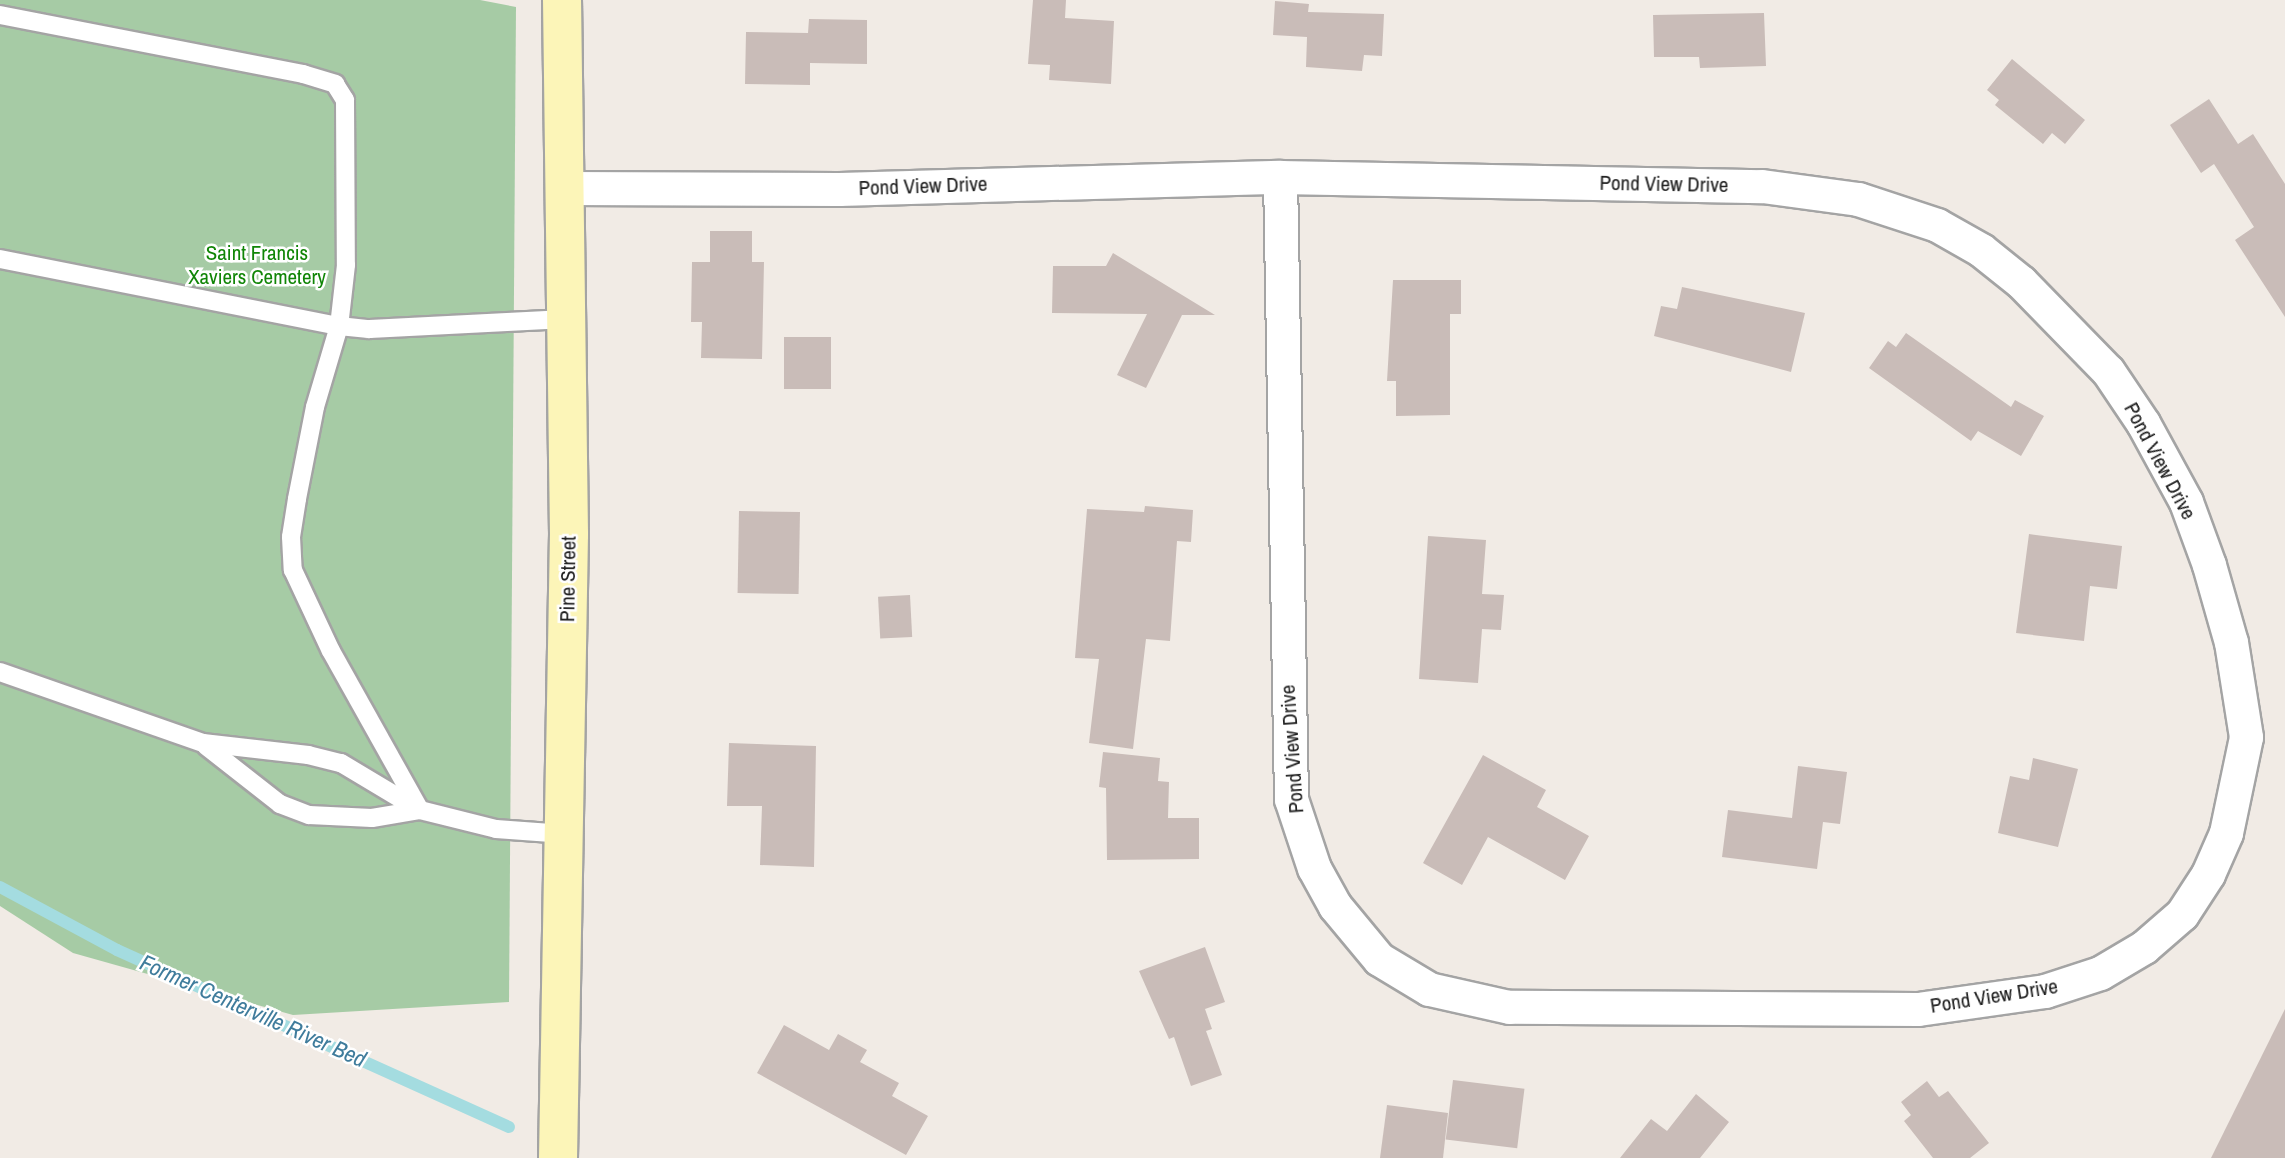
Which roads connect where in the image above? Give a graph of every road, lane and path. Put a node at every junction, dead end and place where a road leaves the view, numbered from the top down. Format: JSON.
{"nodes":[{"id":1,"x":562,"y":0,"type":"edge"},
{"id":2,"x":0,"y":15,"type":"edge"},
{"id":3,"x":1280,"y":177,"type":"junction"},
{"id":4,"x":565,"y":188,"type":"junction"},
{"id":5,"x":0,"y":259,"type":"edge"},
{"id":6,"x":567,"y":319,"type":"junction"},
{"id":7,"x":339,"y":326,"type":"junction"},
{"id":8,"x":0,"y":673,"type":"edge"},
{"id":9,"x":204,"y":743,"type":"junction"},
{"id":10,"x":420,"y":810,"type":"junction"},
{"id":11,"x":565,"y":834,"type":"junction"},
{"id":12,"x":558,"y":1158,"type":"edge"}],
"edges":[{"from":1,"to":4,"type":"main road","name":"Pine Street"},
{"from":2,"to":7,"type":"lane"},
{"from":3,"to":3,"type":"street","name":"Pond View Drive"},
{"from":3,"to":4,"type":"street","name":"Pond View Drive"},
{"from":4,"to":6,"type":"main road","name":"Pine Street"},
{"from":5,"to":7,"type":"lane"},
{"from":6,"to":7,"type":"lane"},
{"from":6,"to":11,"type":"main road","name":"Pine Street"},
{"from":7,"to":10,"type":"lane"},
{"from":8,"to":9,"type":"lane"},
{"from":9,"to":10,"type":"lane"},
{"from":9,"to":10,"type":"lane"},
{"from":10,"to":11,"type":"lane"},
{"from":11,"to":12,"type":"main road","name":"Pine Street"}]}
